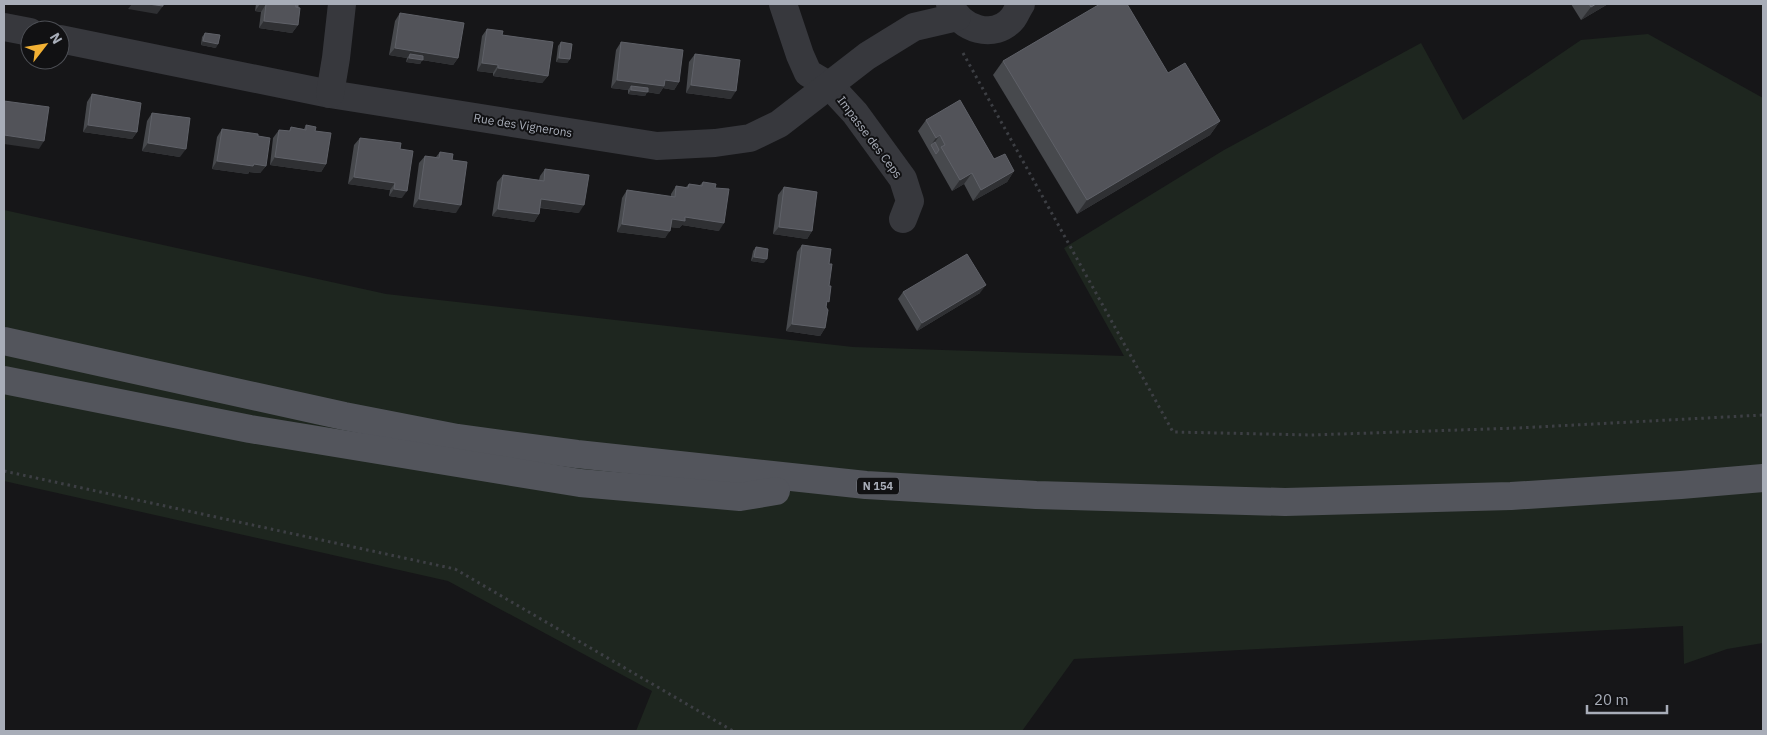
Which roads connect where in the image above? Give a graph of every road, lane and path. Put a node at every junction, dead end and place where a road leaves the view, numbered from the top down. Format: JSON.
{"nodes":[{"id":1,"x":342,"y":4,"type":"edge"},
{"id":2,"x":783,"y":4,"type":"edge"},
{"id":3,"x":1021,"y":4,"type":"edge"},
{"id":4,"x":961,"y":16,"type":"edge"},
{"id":5,"x":4,"y":27,"type":"edge"},
{"id":6,"x":20,"y":30,"type":"edge"},
{"id":7,"x":70,"y":41,"type":"edge"},
{"id":8,"x":830,"y":86,"type":"junction"},
{"id":9,"x":330,"y":94,"type":"junction"},
{"id":10,"x":903,"y":219,"type":"dead end"},
{"id":11,"x":4,"y":341,"type":"edge"},
{"id":12,"x":4,"y":356,"type":"edge"},
{"id":13,"x":4,"y":380,"type":"edge"},
{"id":14,"x":1763,"y":415,"type":"edge"},
{"id":15,"x":4,"y":471,"type":"edge"},
{"id":16,"x":1763,"y":478,"type":"edge"},
{"id":17,"x":776,"y":491,"type":"junction"},
{"id":18,"x":1763,"y":492,"type":"edge"},
{"id":19,"x":733,"y":731,"type":"edge"}],
"edges":[{"from":1,"to":9,"type":"street"},
{"from":2,"to":8,"type":"street","name":"Impasse des Ceps"},
{"from":3,"to":4,"type":"street","name":"Rue des Vignerons"},
{"from":4,"to":8,"type":"street","name":"Rue des Vignerons"},
{"from":4,"to":14,"type":"path"},
{"from":5,"to":6,"type":"street"},
{"from":7,"to":9,"type":"street","name":"Rue des Vignerons"},
{"from":8,"to":9,"type":"street","name":"Rue des Vignerons"},
{"from":8,"to":10,"type":"street","name":"Impasse des Ceps"},
{"from":11,"to":16,"type":"main road","number":"N 154"},
{"from":12,"to":17,"type":"main road","number":"N 154"},
{"from":13,"to":17,"type":"main road"},
{"from":15,"to":19,"type":"path"},
{"from":17,"to":18,"type":"main road","number":"N 154"}]}
